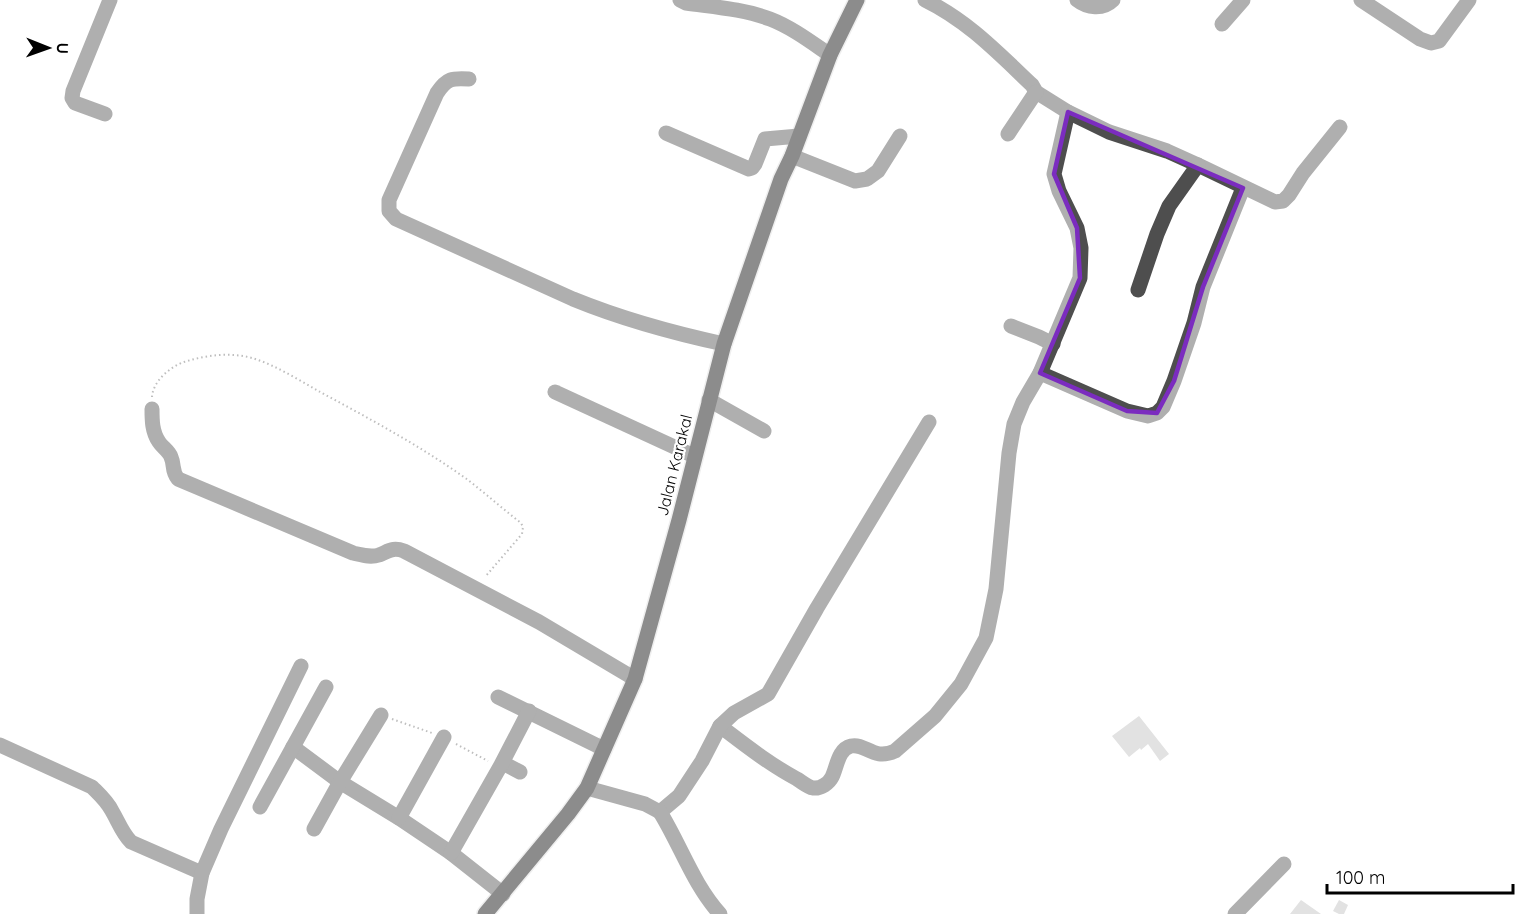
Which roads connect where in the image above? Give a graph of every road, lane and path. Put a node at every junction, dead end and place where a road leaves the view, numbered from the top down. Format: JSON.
{"nodes":[{"id":1,"x":110,"y":0,"type":"edge"},
{"id":2,"x":680,"y":0,"type":"edge"},
{"id":3,"x":857,"y":0,"type":"edge"},
{"id":4,"x":925,"y":0,"type":"edge"},
{"id":5,"x":1077,"y":0,"type":"edge"},
{"id":6,"x":1113,"y":0,"type":"edge"},
{"id":7,"x":1243,"y":0,"type":"edge"},
{"id":8,"x":1361,"y":0,"type":"edge"},
{"id":9,"x":1469,"y":0,"type":"edge"},
{"id":10,"x":697,"y":2,"type":"edge"},
{"id":11,"x":1222,"y":24,"type":"dead end"},
{"id":12,"x":831,"y":55,"type":"junction"},
{"id":13,"x":470,"y":80,"type":"dead end"},
{"id":14,"x":1036,"y":92,"type":"junction"},
{"id":15,"x":1068,"y":112,"type":"junction"},
{"id":16,"x":105,"y":114,"type":"dead end"},
{"id":17,"x":1340,"y":127,"type":"dead end"},
{"id":18,"x":666,"y":133,"type":"dead end"},
{"id":19,"x":1008,"y":134,"type":"dead end"},
{"id":20,"x":799,"y":136,"type":"junction"},
{"id":21,"x":900,"y":136,"type":"dead end"},
{"id":22,"x":792,"y":156,"type":"junction"},
{"id":23,"x":1198,"y":165,"type":"junction"},
{"id":24,"x":1243,"y":188,"type":"junction"},
{"id":25,"x":1138,"y":290,"type":"dead end"},
{"id":26,"x":1011,"y":326,"type":"dead end"},
{"id":27,"x":724,"y":344,"type":"junction"},
{"id":28,"x":1053,"y":344,"type":"junction"},
{"id":29,"x":1040,"y":373,"type":"junction"},
{"id":30,"x":555,"y":392,"type":"dead end"},
{"id":31,"x":708,"y":400,"type":"junction"},
{"id":32,"x":152,"y":409,"type":"joint"},
{"id":33,"x":929,"y":422,"type":"dead end"},
{"id":34,"x":764,"y":431,"type":"dead end"},
{"id":35,"x":694,"y":456,"type":"junction"},
{"id":36,"x":475,"y":589,"type":"junction"},
{"id":37,"x":301,"y":666,"type":"dead end"},
{"id":38,"x":634,"y":679,"type":"junction"},
{"id":39,"x":326,"y":687,"type":"dead end"},
{"id":40,"x":498,"y":697,"type":"dead end"},
{"id":41,"x":529,"y":711,"type":"junction"},
{"id":42,"x":381,"y":715,"type":"joint"},
{"id":43,"x":720,"y":726,"type":"junction"},
{"id":44,"x":444,"y":737,"type":"junction"},
{"id":45,"x":0,"y":745,"type":"edge"},
{"id":46,"x":293,"y":747,"type":"junction"},
{"id":47,"x":604,"y":749,"type":"junction"},
{"id":48,"x":501,"y":765,"type":"junction"},
{"id":49,"x":520,"y":772,"type":"dead end"},
{"id":50,"x":340,"y":782,"type":"junction"},
{"id":51,"x":587,"y":788,"type":"junction"},
{"id":52,"x":260,"y":807,"type":"dead end"},
{"id":53,"x":660,"y":812,"type":"junction"},
{"id":54,"x":399,"y":818,"type":"junction"},
{"id":55,"x":314,"y":829,"type":"dead end"},
{"id":56,"x":451,"y":853,"type":"junction"},
{"id":57,"x":1284,"y":864,"type":"dead end"},
{"id":58,"x":202,"y":873,"type":"junction"},
{"id":59,"x":502,"y":894,"type":"junction"},
{"id":60,"x":197,"y":914,"type":"edge"},
{"id":61,"x":485,"y":914,"type":"edge"},
{"id":62,"x":720,"y":914,"type":"edge"},
{"id":63,"x":1235,"y":914,"type":"edge"}],
"edges":[{"from":1,"to":16,"type":"street"},
{"from":2,"to":10,"type":"street"},
{"from":3,"to":12,"type":"main road","name":"Jalan Karakal"},
{"from":4,"to":14,"type":"street"},
{"from":5,"to":6,"type":"street"},
{"from":7,"to":11,"type":"street"},
{"from":8,"to":9,"type":"street"},
{"from":10,"to":12,"type":"street"},
{"from":12,"to":20,"type":"main road","name":"Jalan Karakal"},
{"from":13,"to":27,"type":"street"},
{"from":14,"to":15,"type":"street"},
{"from":14,"to":19,"type":"street"},
{"from":15,"to":23,"type":"street"},
{"from":15,"to":28,"type":"street"},
{"from":17,"to":24,"type":"street"},
{"from":18,"to":20,"type":"street"},
{"from":20,"to":22,"type":"main road","name":"Jalan Karakal"},
{"from":21,"to":22,"type":"street"},
{"from":22,"to":27,"type":"main road","name":"Jalan Karakal"},
{"from":23,"to":24,"type":"street"},
{"from":23,"to":25,"type":"street"},
{"from":24,"to":29,"type":"street"},
{"from":26,"to":28,"type":"street"},
{"from":27,"to":31,"type":"main road","name":"Jalan Karakal"},
{"from":28,"to":29,"type":"street"},
{"from":29,"to":43,"type":"street"},
{"from":30,"to":35,"type":"street"},
{"from":31,"to":34,"type":"street"},
{"from":31,"to":35,"type":"main road","name":"Jalan Karakal"},
{"from":32,"to":36,"type":"street"},
{"from":32,"to":36,"type":"path"},
{"from":33,"to":43,"type":"street"},
{"from":35,"to":38,"type":"main road","name":"Jalan Karakal"},
{"from":36,"to":38,"type":"street"},
{"from":37,"to":58,"type":"street"},
{"from":38,"to":47,"type":"main road","name":"Jalan Karakal"},
{"from":39,"to":46,"type":"street"},
{"from":40,"to":41,"type":"street"},
{"from":41,"to":47,"type":"street"},
{"from":41,"to":48,"type":"street"},
{"from":42,"to":44,"type":"path"},
{"from":42,"to":50,"type":"street"},
{"from":43,"to":53,"type":"street"},
{"from":44,"to":48,"type":"path"},
{"from":44,"to":54,"type":"street"},
{"from":45,"to":58,"type":"street"},
{"from":46,"to":50,"type":"street"},
{"from":46,"to":52,"type":"street"},
{"from":47,"to":51,"type":"main road","name":"Jalan Karakal"},
{"from":48,"to":49,"type":"street"},
{"from":48,"to":56,"type":"street"},
{"from":50,"to":54,"type":"street"},
{"from":50,"to":55,"type":"street"},
{"from":51,"to":53,"type":"street"},
{"from":51,"to":59,"type":"main road","name":"Jalan Karakal"},
{"from":53,"to":62,"type":"street"},
{"from":54,"to":56,"type":"street"},
{"from":56,"to":59,"type":"street"},
{"from":57,"to":63,"type":"street"},
{"from":58,"to":60,"type":"street"},
{"from":59,"to":61,"type":"main road","name":"Jalan Karakal"}]}
